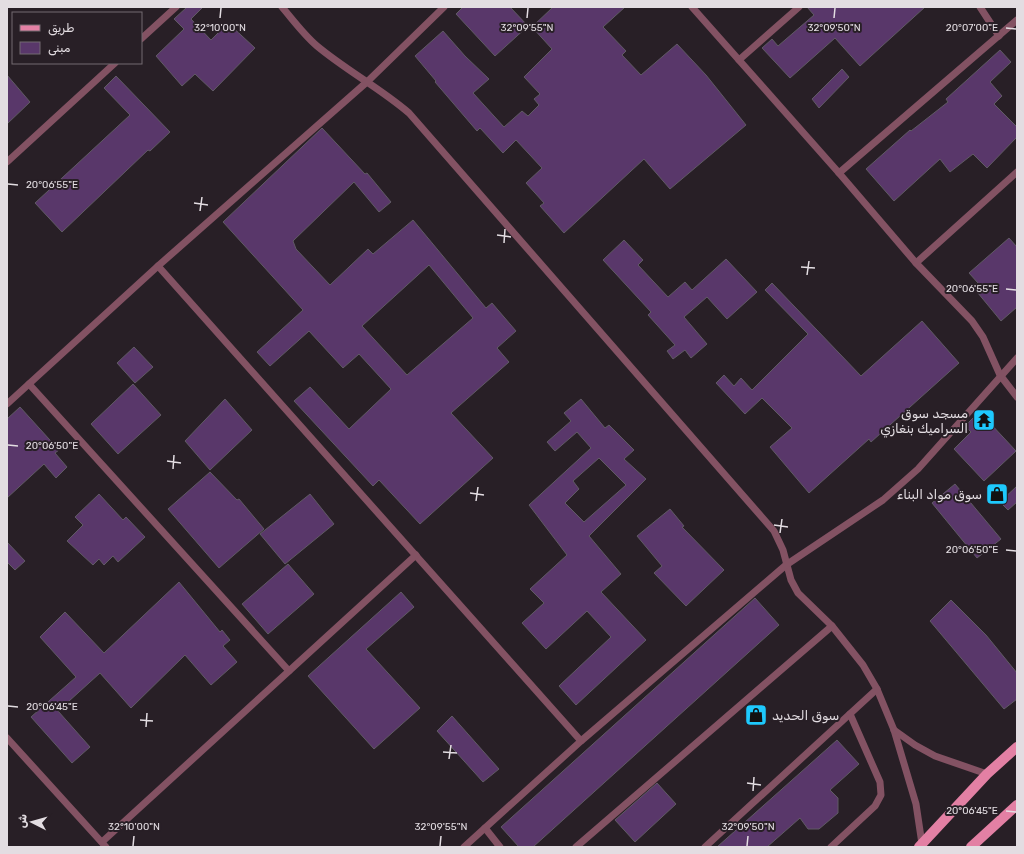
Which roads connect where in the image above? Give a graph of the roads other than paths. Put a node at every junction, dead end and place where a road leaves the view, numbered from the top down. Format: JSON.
{"nodes":[{"id":1,"x":176,"y":7,"type":"edge"},
{"id":2,"x":282,"y":7,"type":"edge"},
{"id":3,"x":444,"y":7,"type":"edge"},
{"id":4,"x":692,"y":7,"type":"edge"},
{"id":5,"x":799,"y":7,"type":"edge"},
{"id":6,"x":980,"y":7,"type":"edge"},
{"id":7,"x":1017,"y":20,"type":"edge"},
{"id":8,"x":999,"y":36,"type":"junction"},
{"id":9,"x":142,"y":38,"type":"edge"},
{"id":10,"x":739,"y":60,"type":"junction"},
{"id":11,"x":114,"y":64,"type":"edge"},
{"id":12,"x":368,"y":81,"type":"junction"},
{"id":13,"x":7,"y":162,"type":"edge"},
{"id":14,"x":1017,"y":172,"type":"edge"},
{"id":15,"x":839,"y":173,"type":"junction"},
{"id":16,"x":916,"y":263,"type":"junction"},
{"id":17,"x":158,"y":266,"type":"junction"},
{"id":18,"x":1017,"y":358,"type":"edge"},
{"id":19,"x":1000,"y":375,"type":"junction"},
{"id":20,"x":29,"y":384,"type":"junction"},
{"id":21,"x":1017,"y":398,"type":"edge"},
{"id":22,"x":7,"y":404,"type":"edge"},
{"id":23,"x":416,"y":555,"type":"junction"},
{"id":24,"x":786,"y":565,"type":"junction"},
{"id":25,"x":832,"y":626,"type":"junction"},
{"id":26,"x":289,"y":671,"type":"junction"},
{"id":27,"x":877,"y":688,"type":"junction"},
{"id":28,"x":850,"y":714,"type":"junction"},
{"id":29,"x":894,"y":730,"type":"junction"},
{"id":30,"x":7,"y":738,"type":"edge"},
{"id":31,"x":581,"y":741,"type":"junction"},
{"id":32,"x":1017,"y":747,"type":"edge"},
{"id":33,"x":986,"y":774,"type":"junction"},
{"id":34,"x":1017,"y":805,"type":"edge"},
{"id":35,"x":485,"y":828,"type":"junction"},
{"id":36,"x":104,"y":845,"type":"edge"},
{"id":37,"x":921,"y":846,"type":"edge"},
{"id":38,"x":464,"y":847,"type":"edge"},
{"id":39,"x":500,"y":847,"type":"edge"},
{"id":40,"x":576,"y":847,"type":"edge"},
{"id":41,"x":705,"y":847,"type":"edge"},
{"id":42,"x":831,"y":847,"type":"edge"},
{"id":43,"x":970,"y":847,"type":"edge"}],
"edges":[{"from":1,"to":9,"type":"lane"},
{"from":2,"to":12,"type":"lane"},
{"from":3,"to":12,"type":"lane"},
{"from":4,"to":10,"type":"lane"},
{"from":5,"to":10,"type":"lane"},
{"from":6,"to":8,"type":"lane"},
{"from":7,"to":8,"type":"lane"},
{"from":8,"to":15,"type":"lane"},
{"from":10,"to":15,"type":"lane"},
{"from":11,"to":13,"type":"lane"},
{"from":12,"to":17,"type":"lane"},
{"from":12,"to":24,"type":"lane"},
{"from":14,"to":16,"type":"lane"},
{"from":15,"to":16,"type":"lane"},
{"from":16,"to":19,"type":"lane"},
{"from":17,"to":20,"type":"lane"},
{"from":17,"to":23,"type":"lane"},
{"from":18,"to":19,"type":"lane"},
{"from":19,"to":21,"type":"lane"},
{"from":19,"to":24,"type":"lane"},
{"from":20,"to":22,"type":"lane"},
{"from":20,"to":26,"type":"lane"},
{"from":23,"to":26,"type":"lane"},
{"from":23,"to":31,"type":"lane"},
{"from":24,"to":25,"type":"lane"},
{"from":24,"to":31,"type":"lane"},
{"from":25,"to":27,"type":"lane"},
{"from":25,"to":40,"type":"lane"},
{"from":26,"to":36,"type":"lane"},
{"from":27,"to":28,"type":"lane"},
{"from":27,"to":29,"type":"lane"},
{"from":28,"to":41,"type":"lane"},
{"from":28,"to":42,"type":"lane"},
{"from":29,"to":33,"type":"lane"},
{"from":29,"to":37,"type":"lane"},
{"from":30,"to":36,"type":"lane"},
{"from":31,"to":35,"type":"lane"},
{"from":32,"to":33,"type":"main road"},
{"from":33,"to":37,"type":"main road"},
{"from":34,"to":43,"type":"main road"},
{"from":35,"to":38,"type":"lane"},
{"from":35,"to":39,"type":"lane"}]}
